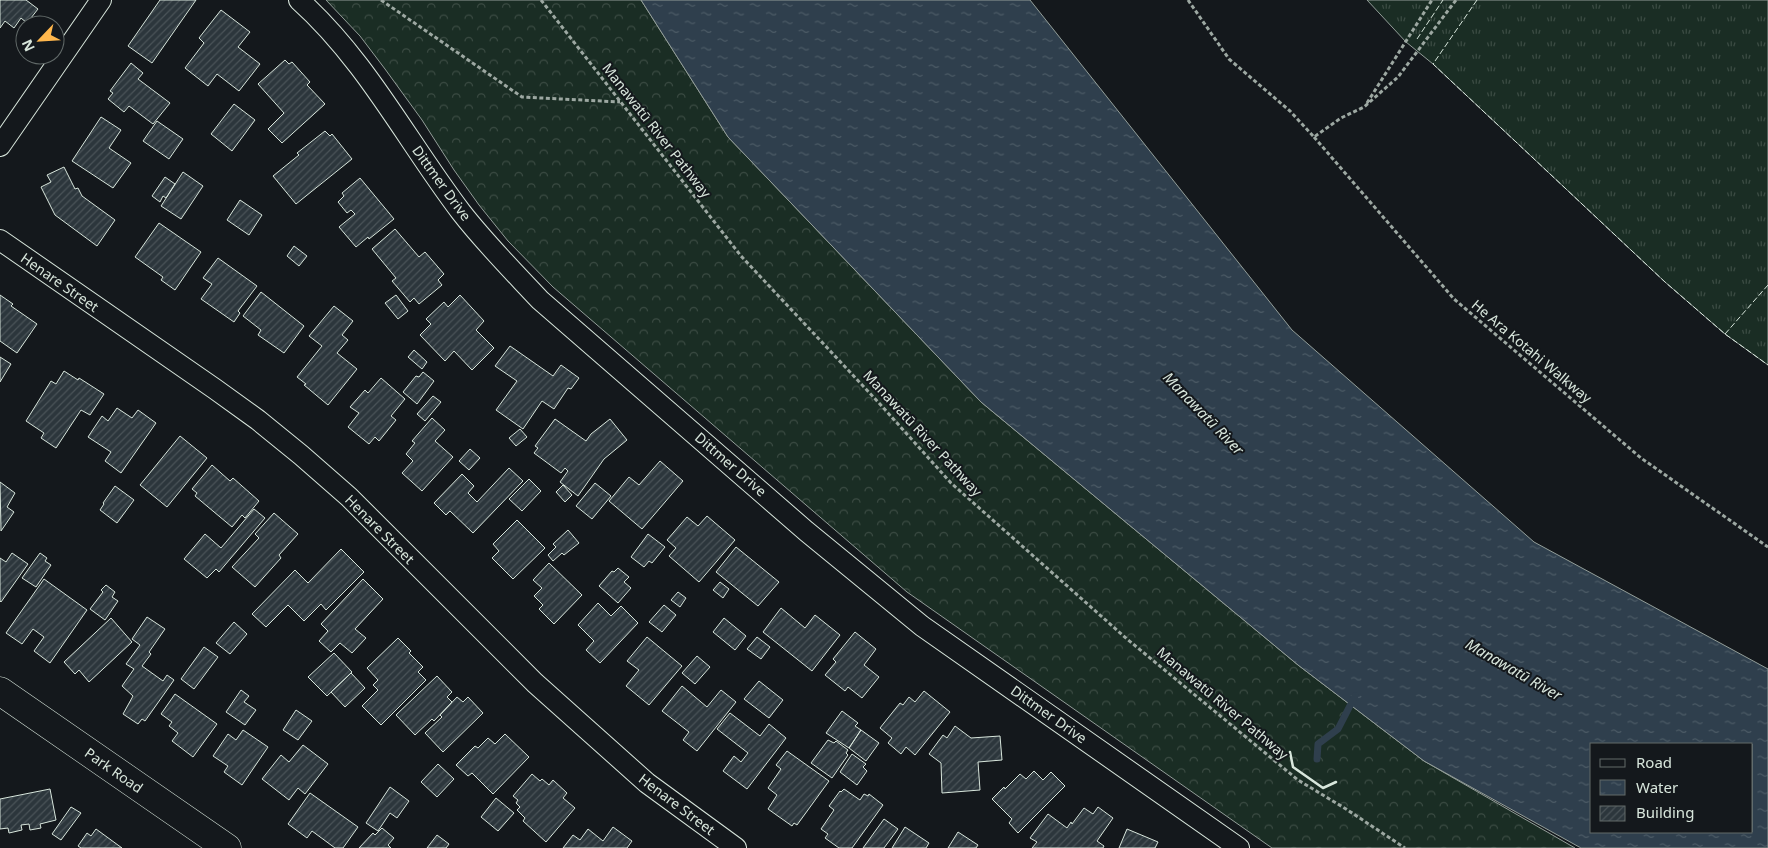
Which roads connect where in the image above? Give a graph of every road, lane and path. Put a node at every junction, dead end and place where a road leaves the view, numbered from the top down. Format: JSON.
{"nodes":[{"id":1,"x":101,"y":0,"type":"edge"},
{"id":2,"x":299,"y":0,"type":"edge"},
{"id":3,"x":381,"y":0,"type":"edge"},
{"id":4,"x":541,"y":0,"type":"edge"},
{"id":5,"x":1188,"y":0,"type":"edge"},
{"id":6,"x":1432,"y":0,"type":"edge"},
{"id":7,"x":1456,"y":0,"type":"edge"},
{"id":8,"x":621,"y":102,"type":"junction"},
{"id":9,"x":1364,"y":107,"type":"junction"},
{"id":10,"x":1314,"y":137,"type":"junction"},
{"id":11,"x":0,"y":146,"type":"edge"},
{"id":12,"x":0,"y":240,"type":"edge"},
{"id":13,"x":1768,"y":547,"type":"edge"},
{"id":14,"x":0,"y":691,"type":"edge"},
{"id":15,"x":1231,"y":846,"type":"edge"},
{"id":16,"x":228,"y":848,"type":"edge"},
{"id":17,"x":736,"y":848,"type":"edge"},
{"id":18,"x":1405,"y":848,"type":"edge"}],
"edges":[{"from":1,"to":11,"type":"street"},
{"from":2,"to":15,"type":"street","name":"Dittmer Drive"},
{"from":3,"to":8,"type":"path"},
{"from":4,"to":8,"type":"path","name":"Manawatū River Pathway"},
{"from":5,"to":10,"type":"path","name":"He Ara Kotahi Walkway"},
{"from":6,"to":9,"type":"path"},
{"from":7,"to":9,"type":"path"},
{"from":8,"to":18,"type":"path","name":"Manawatū River Pathway"},
{"from":9,"to":10,"type":"path"},
{"from":10,"to":13,"type":"path","name":"He Ara Kotahi Walkway"},
{"from":12,"to":17,"type":"street","name":"Henare Street"},
{"from":14,"to":16,"type":"main road","name":"Park Road"}]}
